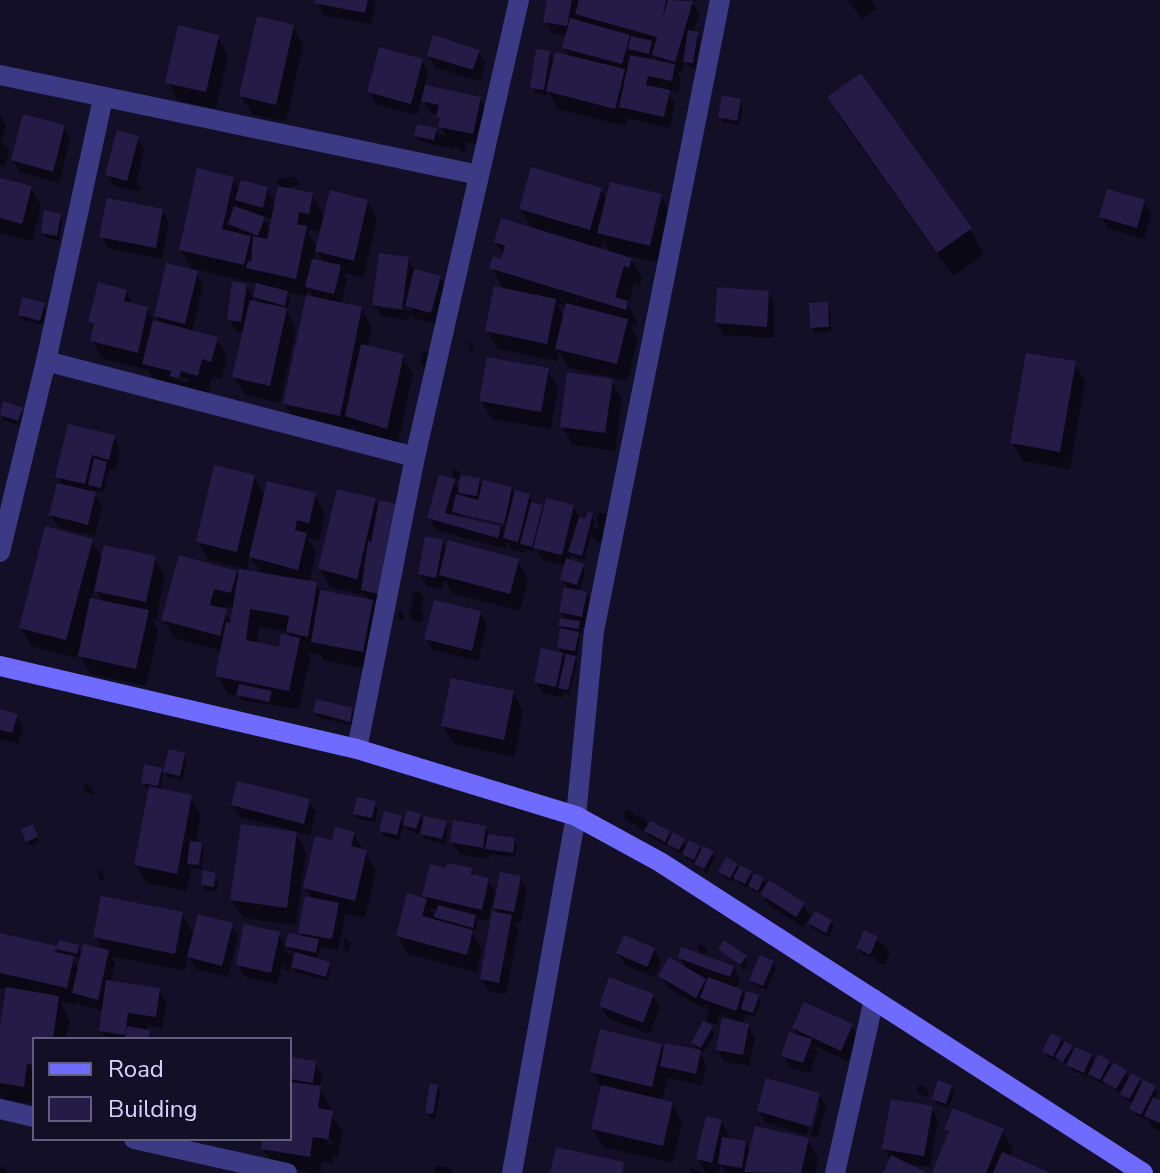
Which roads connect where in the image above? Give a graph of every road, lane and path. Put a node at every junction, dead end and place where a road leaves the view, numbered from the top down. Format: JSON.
{"nodes":[{"id":1,"x":519,"y":0,"type":"edge"},
{"id":2,"x":720,"y":0,"type":"edge"},
{"id":3,"x":0,"y":75,"type":"edge"},
{"id":4,"x":103,"y":98,"type":"junction"},
{"id":5,"x":479,"y":175,"type":"junction"},
{"id":6,"x":46,"y":361,"type":"junction"},
{"id":7,"x":415,"y":457,"type":"junction"},
{"id":8,"x":0,"y":552,"type":"edge"},
{"id":9,"x":0,"y":666,"type":"edge"},
{"id":10,"x":357,"y":749,"type":"junction"},
{"id":11,"x":576,"y":816,"type":"junction"},
{"id":12,"x":874,"y":999,"type":"junction"},
{"id":13,"x":0,"y":1109,"type":"edge"},
{"id":14,"x":32,"y":1117,"type":"edge"},
{"id":15,"x":143,"y":1141,"type":"edge"},
{"id":16,"x":287,"y":1173,"type":"edge"},
{"id":17,"x":512,"y":1173,"type":"edge"},
{"id":18,"x":835,"y":1173,"type":"edge"},
{"id":19,"x":1143,"y":1173,"type":"edge"}],
"edges":[{"from":1,"to":5,"type":"street"},
{"from":2,"to":11,"type":"street"},
{"from":3,"to":4,"type":"street"},
{"from":4,"to":5,"type":"street"},
{"from":4,"to":6,"type":"street"},
{"from":5,"to":7,"type":"street"},
{"from":6,"to":7,"type":"street"},
{"from":6,"to":8,"type":"street"},
{"from":7,"to":10,"type":"street"},
{"from":9,"to":10,"type":"main road"},
{"from":10,"to":11,"type":"main road"},
{"from":11,"to":12,"type":"main road"},
{"from":11,"to":17,"type":"street"},
{"from":12,"to":18,"type":"street"},
{"from":12,"to":19,"type":"main road"},
{"from":13,"to":14,"type":"street"},
{"from":15,"to":16,"type":"street"}]}
